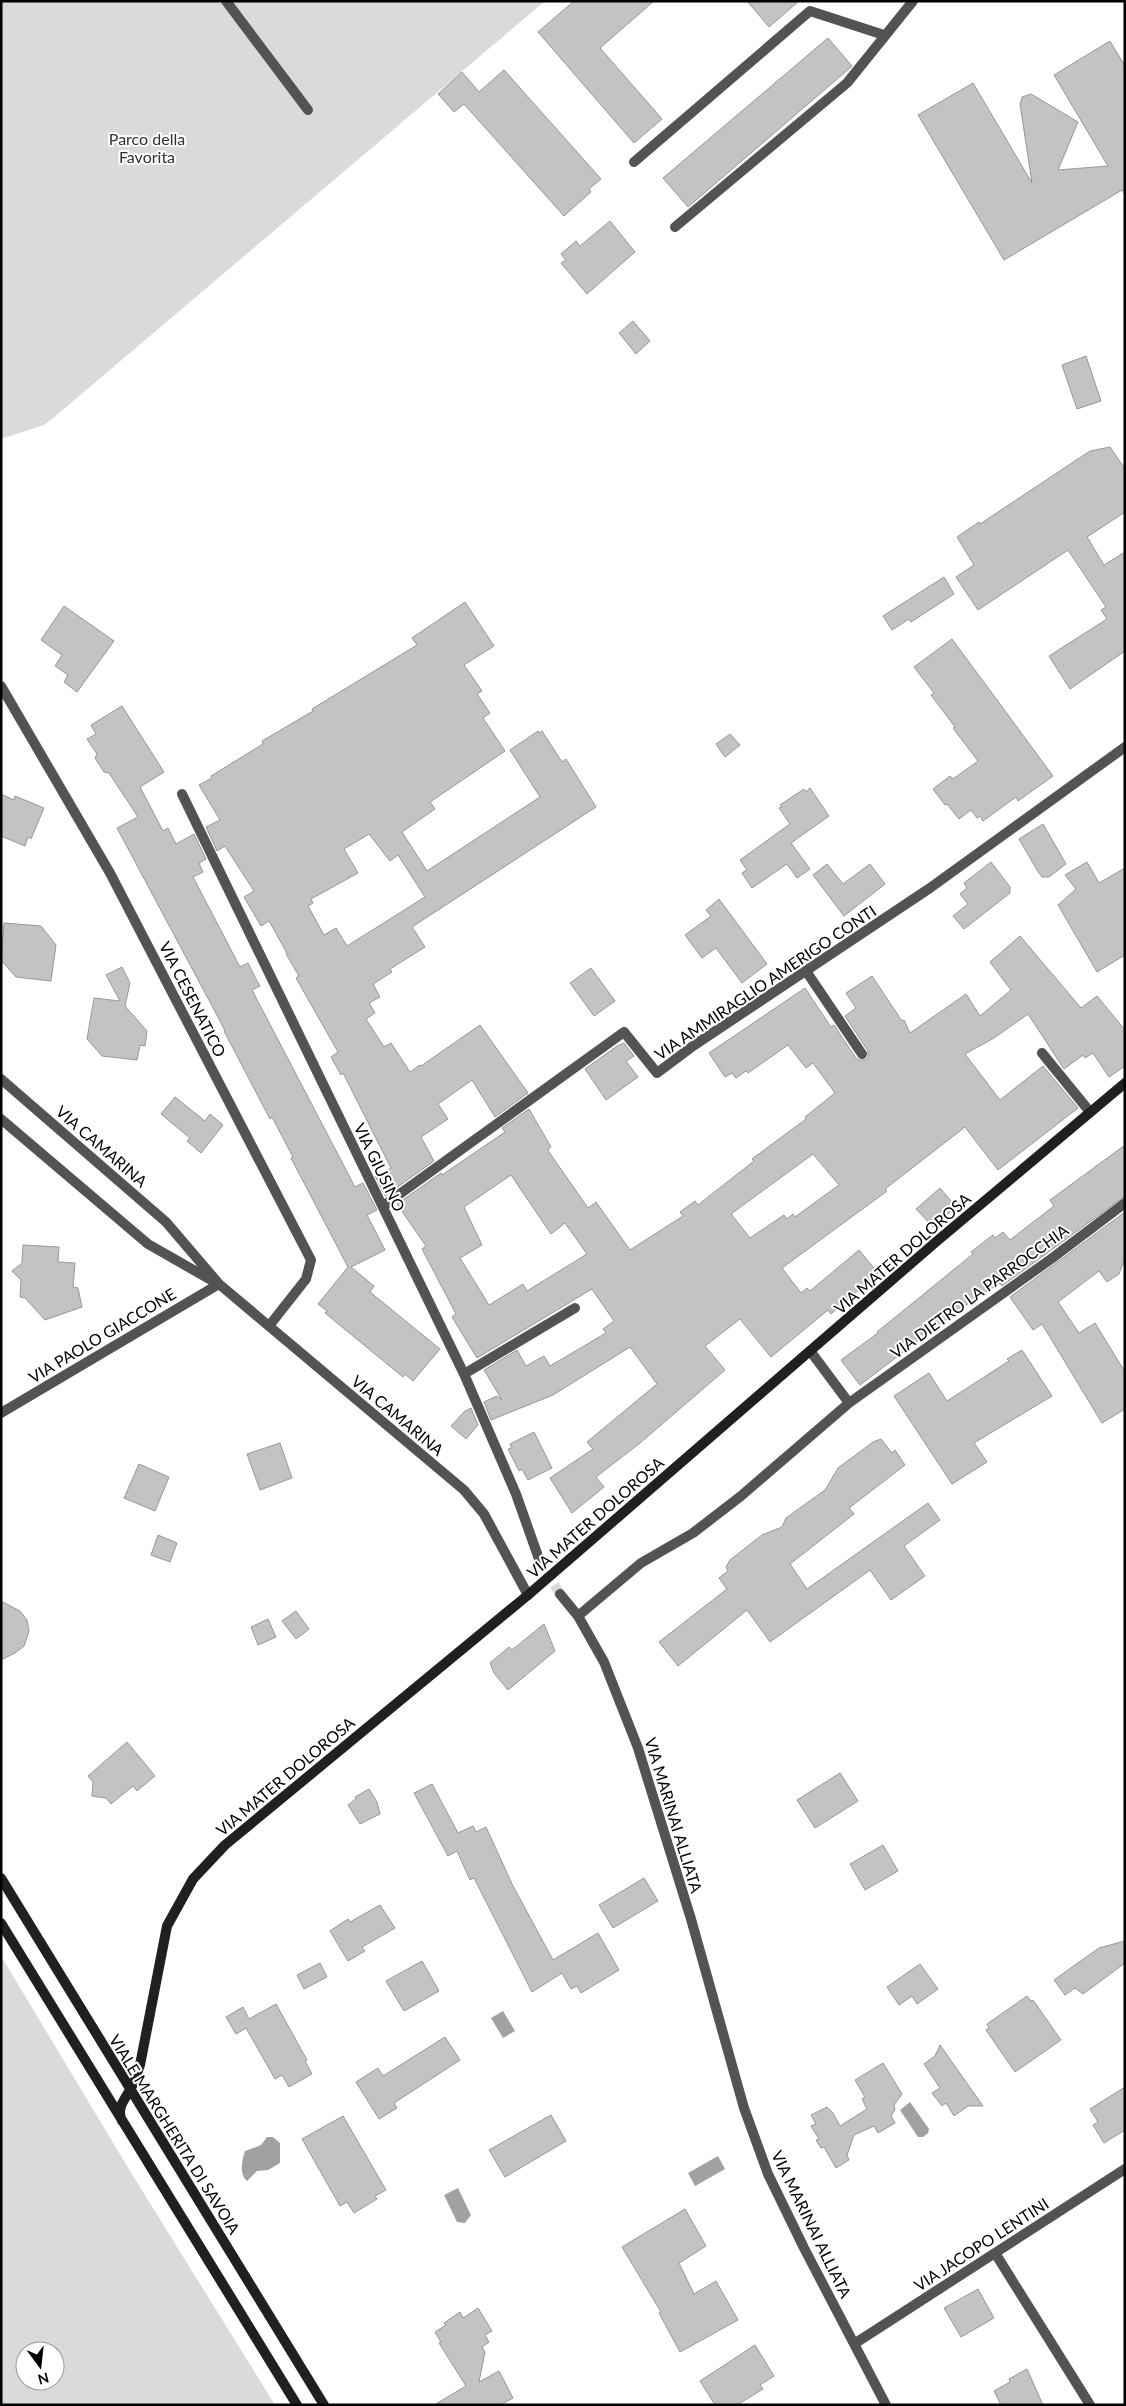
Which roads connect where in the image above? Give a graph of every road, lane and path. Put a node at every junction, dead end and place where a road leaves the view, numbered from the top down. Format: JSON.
{"nodes":[{"id":1,"x":226,"y":1,"type":"edge"},
{"id":2,"x":913,"y":1,"type":"edge"},
{"id":3,"x":884,"y":35,"type":"junction"},
{"id":4,"x":308,"y":110,"type":"dead end"},
{"id":5,"x":634,"y":162,"type":"dead end"},
{"id":6,"x":675,"y":227,"type":"dead end"},
{"id":7,"x":1,"y":686,"type":"edge"},
{"id":8,"x":1125,"y":748,"type":"edge"},
{"id":9,"x":182,"y":794,"type":"dead end"},
{"id":10,"x":806,"y":971,"type":"junction"},
{"id":11,"x":1042,"y":1053,"type":"dead end"},
{"id":12,"x":862,"y":1054,"type":"dead end"},
{"id":13,"x":1,"y":1079,"type":"edge"},
{"id":14,"x":1125,"y":1083,"type":"edge"},
{"id":15,"x":1090,"y":1112,"type":"junction"},
{"id":16,"x":1,"y":1118,"type":"edge"},
{"id":17,"x":1125,"y":1203,"type":"edge"},
{"id":18,"x":383,"y":1206,"type":"junction"},
{"id":19,"x":219,"y":1284,"type":"junction"},
{"id":20,"x":575,"y":1308,"type":"dead end"},
{"id":21,"x":269,"y":1326,"type":"junction"},
{"id":22,"x":811,"y":1352,"type":"junction"},
{"id":23,"x":464,"y":1374,"type":"junction"},
{"id":24,"x":849,"y":1403,"type":"junction"},
{"id":25,"x":1,"y":1413,"type":"edge"},
{"id":26,"x":539,"y":1559,"type":"tunnel mouth"},
{"id":27,"x":560,"y":1594,"type":"tunnel mouth"},
{"id":28,"x":528,"y":1595,"type":"junction"},
{"id":29,"x":578,"y":1616,"type":"junction"},
{"id":30,"x":1,"y":1878,"type":"edge"},
{"id":31,"x":1,"y":1923,"type":"edge"},
{"id":32,"x":130,"y":2091,"type":"junction"},
{"id":33,"x":105,"y":2094,"type":"junction"},
{"id":34,"x":122,"y":2121,"type":"junction"},
{"id":35,"x":1125,"y":2169,"type":"edge"},
{"id":36,"x":995,"y":2253,"type":"junction"},
{"id":37,"x":854,"y":2344,"type":"junction"},
{"id":38,"x":297,"y":2405,"type":"edge"},
{"id":39,"x":324,"y":2405,"type":"edge"},
{"id":40,"x":886,"y":2405,"type":"edge"},
{"id":41,"x":1090,"y":2405,"type":"edge"}],
"edges":[{"from":1,"to":4,"type":"street"},
{"from":2,"to":3,"type":"street"},
{"from":3,"to":5,"type":"street"},
{"from":3,"to":6,"type":"street"},
{"from":7,"to":21,"type":"street","name":"VIA CESENATICO"},
{"from":8,"to":10,"type":"street","name":"VIA AMMIRAGLIO AMERIGO CONTI"},
{"from":9,"to":18,"type":"street","name":"VIA GIUSINO"},
{"from":10,"to":12,"type":"street"},
{"from":10,"to":18,"type":"street","name":"VIA AMMIRAGLIO AMERIGO CONTI"},
{"from":11,"to":15,"type":"street"},
{"from":13,"to":19,"type":"street","name":"VIA CAMARINA"},
{"from":14,"to":15,"type":"street","name":"VIA MATER DOLOROSA"},
{"from":15,"to":22,"type":"street","name":"VIA MATER DOLOROSA"},
{"from":16,"to":19,"type":"street","name":"VIA CAMARINA"},
{"from":17,"to":24,"type":"street","name":"VIA DIETRO LA PARROCCHIA"},
{"from":18,"to":23,"type":"street","name":"VIA GIUSINO"},
{"from":19,"to":21,"type":"street","name":"VIA CAMARINA"},
{"from":19,"to":25,"type":"street","name":"VIA PAOLO GIACCONE"},
{"from":20,"to":23,"type":"street"},
{"from":21,"to":28,"type":"street","name":"VIA CAMARINA"},
{"from":22,"to":24,"type":"street"},
{"from":22,"to":28,"type":"street","name":"VIA MATER DOLOROSA"},
{"from":23,"to":26,"type":"street","name":"VIA GIUSINO"},
{"from":24,"to":29,"type":"street"},
{"from":27,"to":29,"type":"street"},
{"from":28,"to":32,"type":"street","name":"VIA MATER DOLOROSA"},
{"from":29,"to":37,"type":"street","name":"VIA MARINAI ALLIATA"},
{"from":30,"to":32,"type":"street","name":"VIALE MARGHERITA DI SAVOIA"},
{"from":31,"to":33,"type":"street"},
{"from":32,"to":33,"type":"street"},
{"from":32,"to":34,"type":"street","name":"VIA MATER DOLOROSA"},
{"from":32,"to":39,"type":"street","name":"VIALE MARGHERITA DI SAVOIA"},
{"from":33,"to":34,"type":"street"},
{"from":34,"to":38,"type":"street"},
{"from":35,"to":36,"type":"street","name":"VIA JACOPO LENTINI"},
{"from":36,"to":37,"type":"street","name":"VIA JACOPO LENTINI"},
{"from":36,"to":41,"type":"street"},
{"from":37,"to":40,"type":"street","name":"VIA MARINAI ALLIATA"}]}
